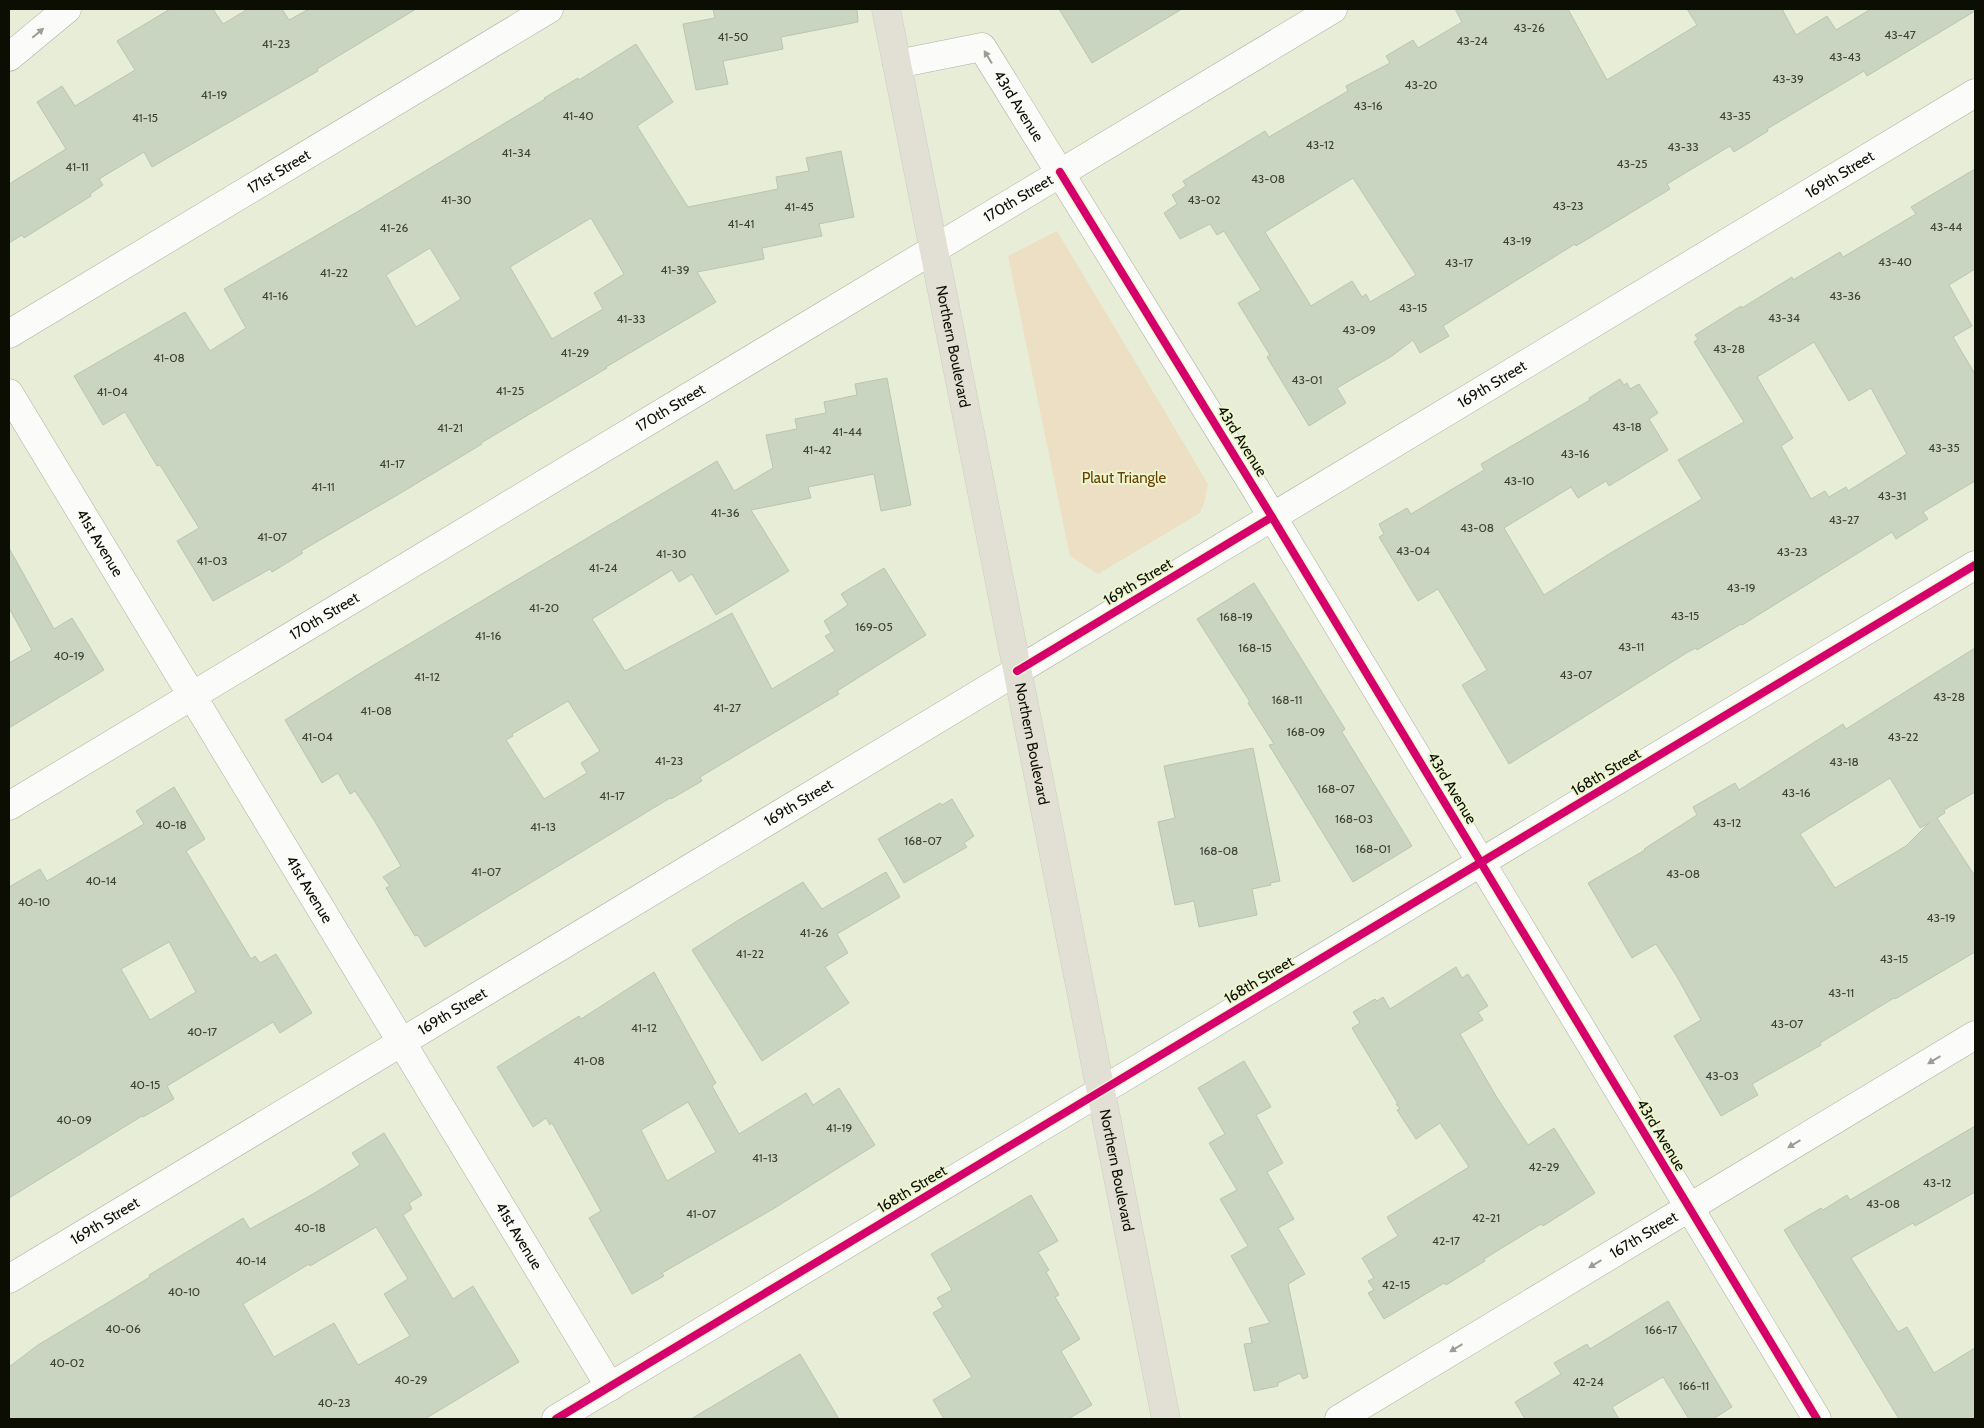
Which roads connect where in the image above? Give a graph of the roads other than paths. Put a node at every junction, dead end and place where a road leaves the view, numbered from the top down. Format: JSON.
{"nodes":[{"id":1,"x":67,"y":9,"type":"edge"},
{"id":2,"x":549,"y":9,"type":"edge"},
{"id":3,"x":886,"y":9,"type":"edge"},
{"id":4,"x":1333,"y":9,"type":"edge"},
{"id":5,"x":9,"y":57,"type":"edge"},
{"id":6,"x":897,"y":64,"type":"junction"},
{"id":7,"x":1975,"y":93,"type":"edge"},
{"id":8,"x":1060,"y":172,"type":"junction"},
{"id":9,"x":934,"y":250,"type":"junction"},
{"id":10,"x":9,"y":334,"type":"edge"},
{"id":11,"x":9,"y":392,"type":"edge"},
{"id":12,"x":1272,"y":517,"type":"junction"},
{"id":13,"x":1975,"y":565,"type":"edge"},
{"id":14,"x":1017,"y":670,"type":"junction"},
{"id":15,"x":193,"y":696,"type":"junction"},
{"id":16,"x":9,"y":806,"type":"edge"},
{"id":17,"x":1481,"y":863,"type":"junction"},
{"id":18,"x":1975,"y":1035,"type":"edge"},
{"id":19,"x":402,"y":1042,"type":"junction"},
{"id":20,"x":1101,"y":1091,"type":"junction"},
{"id":21,"x":1688,"y":1208,"type":"junction"},
{"id":22,"x":9,"y":1279,"type":"edge"},
{"id":23,"x":610,"y":1386,"type":"junction"},
{"id":24,"x":556,"y":1419,"type":"edge"},
{"id":25,"x":1166,"y":1419,"type":"edge"},
{"id":26,"x":1339,"y":1419,"type":"edge"},
{"id":27,"x":1817,"y":1419,"type":"edge"}],
"edges":[{"from":5,"to":1,"type":"street","one_way":true},
{"from":2,"to":10,"type":"street","name":"171st Street"},
{"from":3,"to":6,"type":"main road","name":"Northern Boulevard"},
{"from":4,"to":8,"type":"street","name":"170th Street"},
{"from":8,"to":6,"type":"street","name":"43rd Avenue","one_way":true},
{"from":6,"to":9,"type":"main road","name":"Northern Boulevard"},
{"from":7,"to":12,"type":"street","name":"169th Street"},
{"from":8,"to":9,"type":"street","name":"170th Street"},
{"from":8,"to":12,"type":"street","name":"43rd Avenue"},
{"from":9,"to":14,"type":"main road","name":"Northern Boulevard"},
{"from":9,"to":15,"type":"street","name":"170th Street"},
{"from":11,"to":15,"type":"street","name":"41st Avenue"},
{"from":12,"to":14,"type":"street","name":"169th Street"},
{"from":12,"to":17,"type":"street","name":"43rd Avenue"},
{"from":13,"to":17,"type":"street","name":"168th Street"},
{"from":14,"to":19,"type":"street","name":"169th Street"},
{"from":14,"to":20,"type":"main road","name":"Northern Boulevard"},
{"from":15,"to":16,"type":"street","name":"170th Street"},
{"from":15,"to":19,"type":"street","name":"41st Avenue"},
{"from":17,"to":20,"type":"street","name":"168th Street"},
{"from":17,"to":21,"type":"street","name":"43rd Avenue"},
{"from":18,"to":21,"type":"street","name":"167th Street","one_way":true},
{"from":19,"to":22,"type":"street","name":"169th Street"},
{"from":19,"to":23,"type":"street","name":"41st Avenue"},
{"from":20,"to":23,"type":"street","name":"168th Street"},
{"from":20,"to":25,"type":"main road","name":"Northern Boulevard"},
{"from":21,"to":26,"type":"street","name":"167th Street","one_way":true},
{"from":21,"to":27,"type":"street","name":"43rd Avenue"},
{"from":23,"to":24,"type":"street","name":"168th Street"}]}
